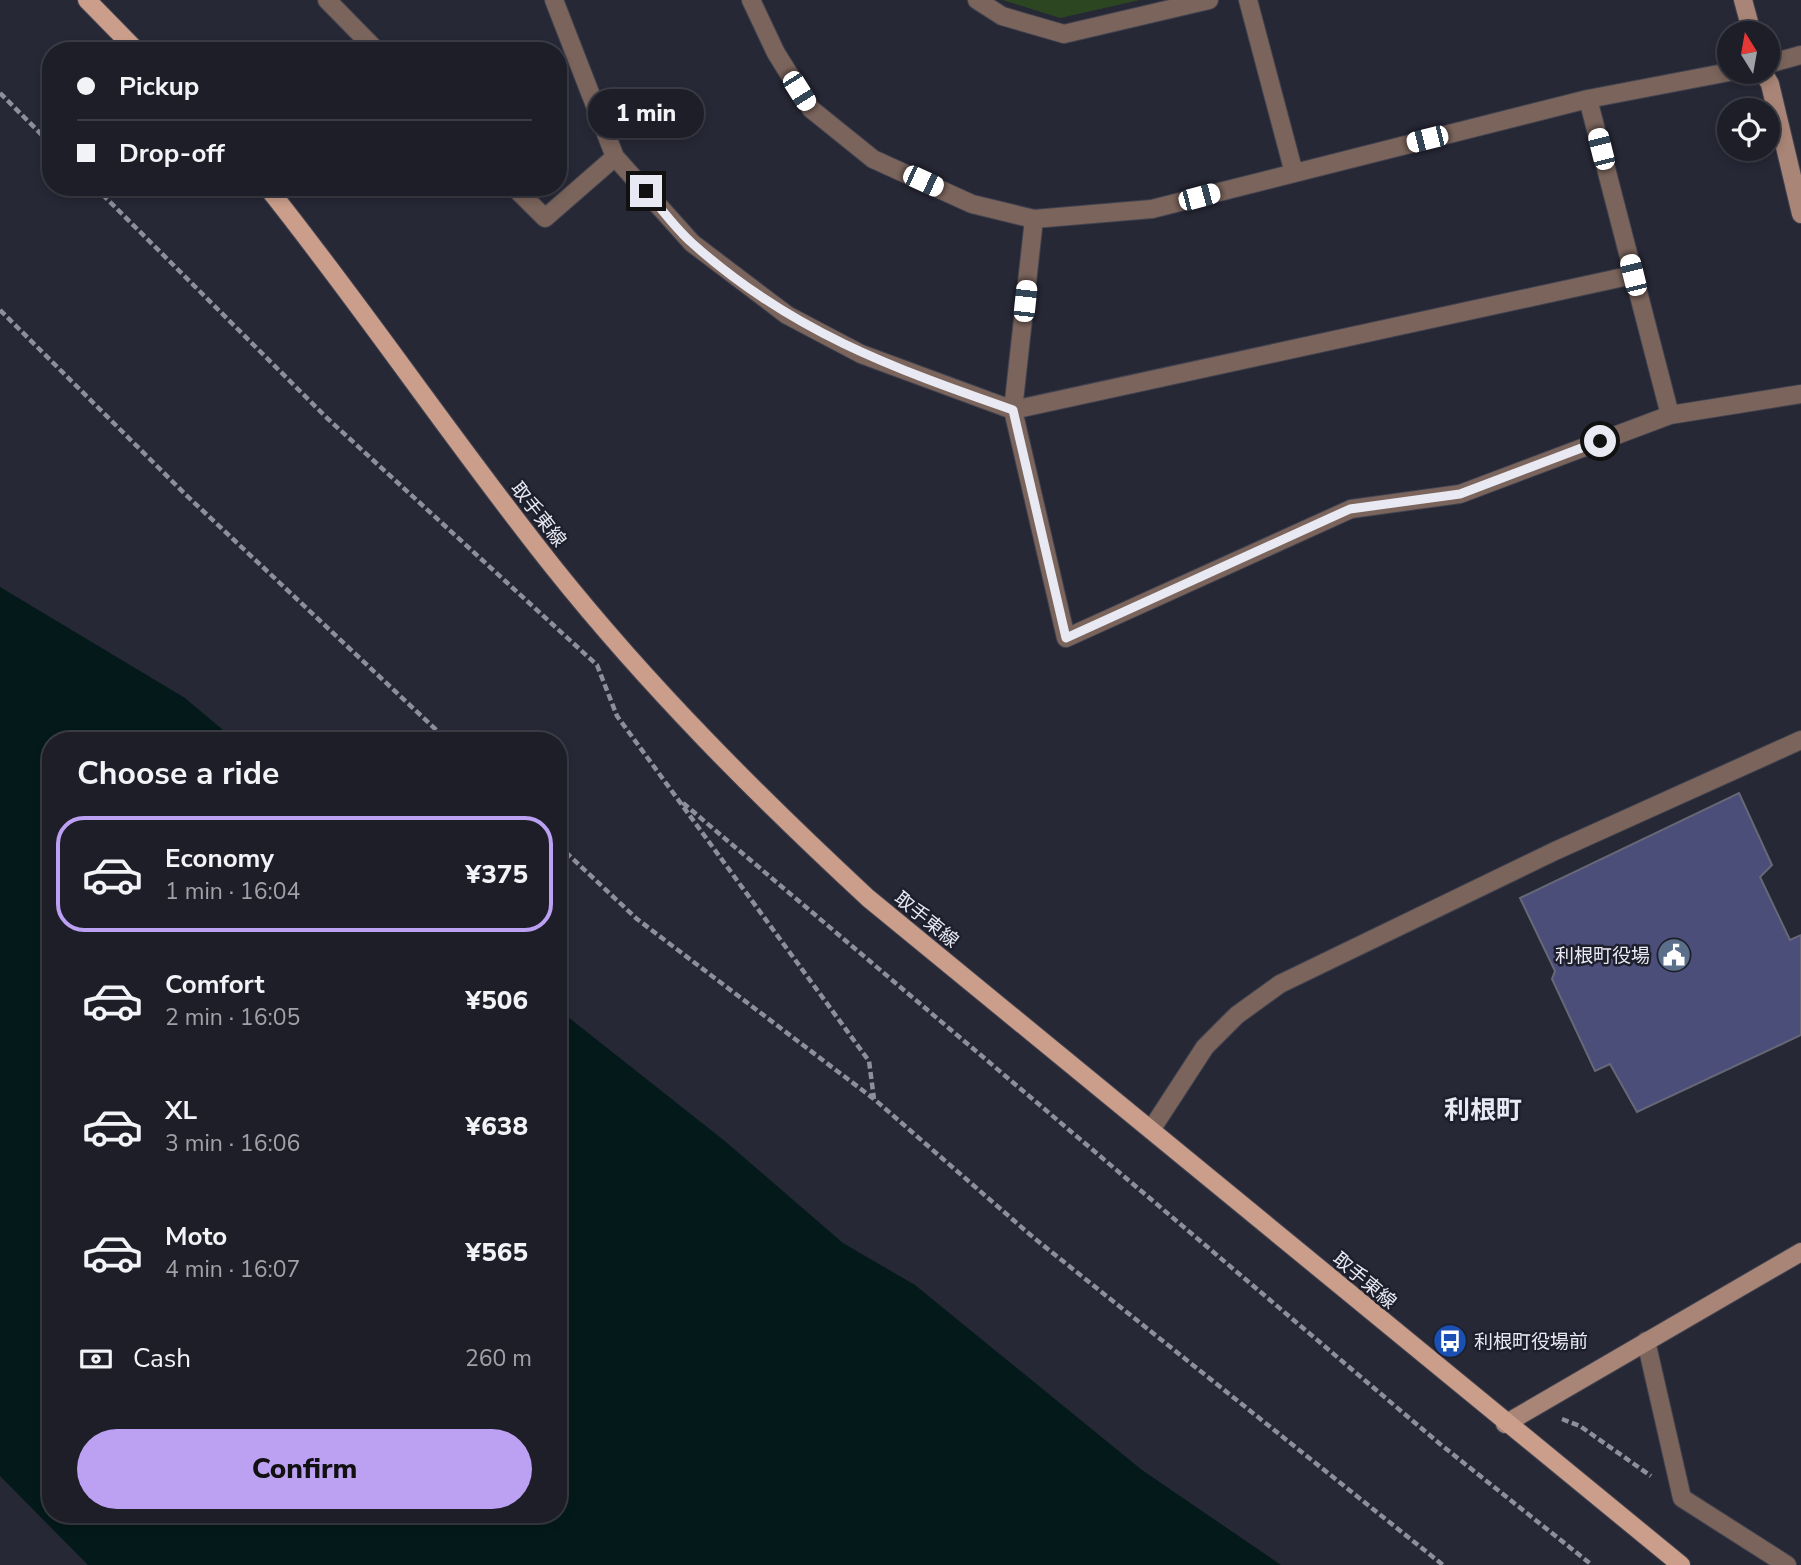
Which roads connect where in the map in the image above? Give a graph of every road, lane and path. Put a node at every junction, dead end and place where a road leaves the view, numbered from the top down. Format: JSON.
{"nodes":[{"id":1,"x":87,"y":0,"type":"edge"},
{"id":2,"x":327,"y":0,"type":"edge"},
{"id":3,"x":554,"y":0,"type":"edge"},
{"id":4,"x":751,"y":0,"type":"edge"},
{"id":5,"x":977,"y":0,"type":"edge"},
{"id":6,"x":1209,"y":0,"type":"edge"},
{"id":7,"x":1248,"y":0,"type":"edge"},
{"id":8,"x":1743,"y":0,"type":"edge"},
{"id":9,"x":1749,"y":21,"type":"edge"},
{"id":10,"x":128,"y":42,"type":"edge"},
{"id":11,"x":368,"y":42,"type":"edge"},
{"id":12,"x":1801,"y":55,"type":"edge"},
{"id":13,"x":1780,"y":61,"type":"edge"},
{"id":14,"x":1717,"y":74,"type":"edge"},
{"id":15,"x":1770,"y":84,"type":"edge"},
{"id":16,"x":0,"y":93,"type":"edge"},
{"id":17,"x":1588,"y":99,"type":"junction"},
{"id":18,"x":42,"y":135,"type":"edge"},
{"id":19,"x":615,"y":157,"type":"junction"},
{"id":20,"x":1294,"y":173,"type":"junction"},
{"id":21,"x":104,"y":196,"type":"edge"},
{"id":22,"x":274,"y":196,"type":"edge"},
{"id":23,"x":523,"y":196,"type":"edge"},
{"id":24,"x":1801,"y":214,"type":"edge"},
{"id":25,"x":1034,"y":219,"type":"junction"},
{"id":26,"x":1633,"y":275,"type":"junction"},
{"id":27,"x":0,"y":310,"type":"edge"},
{"id":28,"x":1801,"y":394,"type":"edge"},
{"id":29,"x":1013,"y":410,"type":"junction"},
{"id":30,"x":1670,"y":415,"type":"junction"},
{"id":31,"x":438,"y":732,"type":"edge"},
{"id":32,"x":1801,"y":740,"type":"edge"},
{"id":33,"x":677,"y":798,"type":"junction"},
{"id":34,"x":567,"y":853,"type":"edge"},
{"id":35,"x":874,"y":1099,"type":"junction"},
{"id":36,"x":1151,"y":1130,"type":"junction"},
{"id":37,"x":1801,"y":1252,"type":"edge"},
{"id":38,"x":1646,"y":1341,"type":"junction"},
{"id":39,"x":1531,"y":1408,"type":"junction"},
{"id":40,"x":1505,"y":1424,"type":"junction"},
{"id":41,"x":1682,"y":1498,"type":"junction"},
{"id":42,"x":1443,"y":1565,"type":"edge"},
{"id":43,"x":1592,"y":1565,"type":"edge"},
{"id":44,"x":1681,"y":1565,"type":"edge"},
{"id":45,"x":1787,"y":1565,"type":"edge"}],
"edges":[{"from":1,"to":10,"type":"main road"},
{"from":2,"to":11,"type":"street"},
{"from":3,"to":19,"type":"street"},
{"from":4,"to":25,"type":"street"},
{"from":5,"to":6,"type":"street"},
{"from":7,"to":20,"type":"street"},
{"from":8,"to":9,"type":"street"},
{"from":12,"to":13,"type":"street"},
{"from":14,"to":17,"type":"street"},
{"from":15,"to":24,"type":"street"},
{"from":16,"to":18,"type":"path"},
{"from":17,"to":20,"type":"street"},
{"from":17,"to":26,"type":"street"},
{"from":19,"to":23,"type":"street"},
{"from":19,"to":29,"type":"street"},
{"from":20,"to":25,"type":"street"},
{"from":21,"to":33,"type":"path"},
{"from":22,"to":36,"type":"main road","name":"取手東線"},
{"from":25,"to":29,"type":"street"},
{"from":26,"to":29,"type":"street"},
{"from":26,"to":30,"type":"street"},
{"from":27,"to":31,"type":"path"},
{"from":28,"to":30,"type":"street"},
{"from":29,"to":30,"type":"street"},
{"from":32,"to":36,"type":"street"},
{"from":33,"to":35,"type":"path"},
{"from":33,"to":43,"type":"path"},
{"from":34,"to":35,"type":"path"},
{"from":35,"to":42,"type":"path"},
{"from":36,"to":40,"type":"main road","name":"取手東線"},
{"from":37,"to":38,"type":"street"},
{"from":38,"to":39,"type":"street"},
{"from":38,"to":41,"type":"street"},
{"from":39,"to":40,"type":"street"},
{"from":39,"to":41,"type":"path"},
{"from":40,"to":44,"type":"main road","name":"取手東線"},
{"from":41,"to":45,"type":"street"}]}
